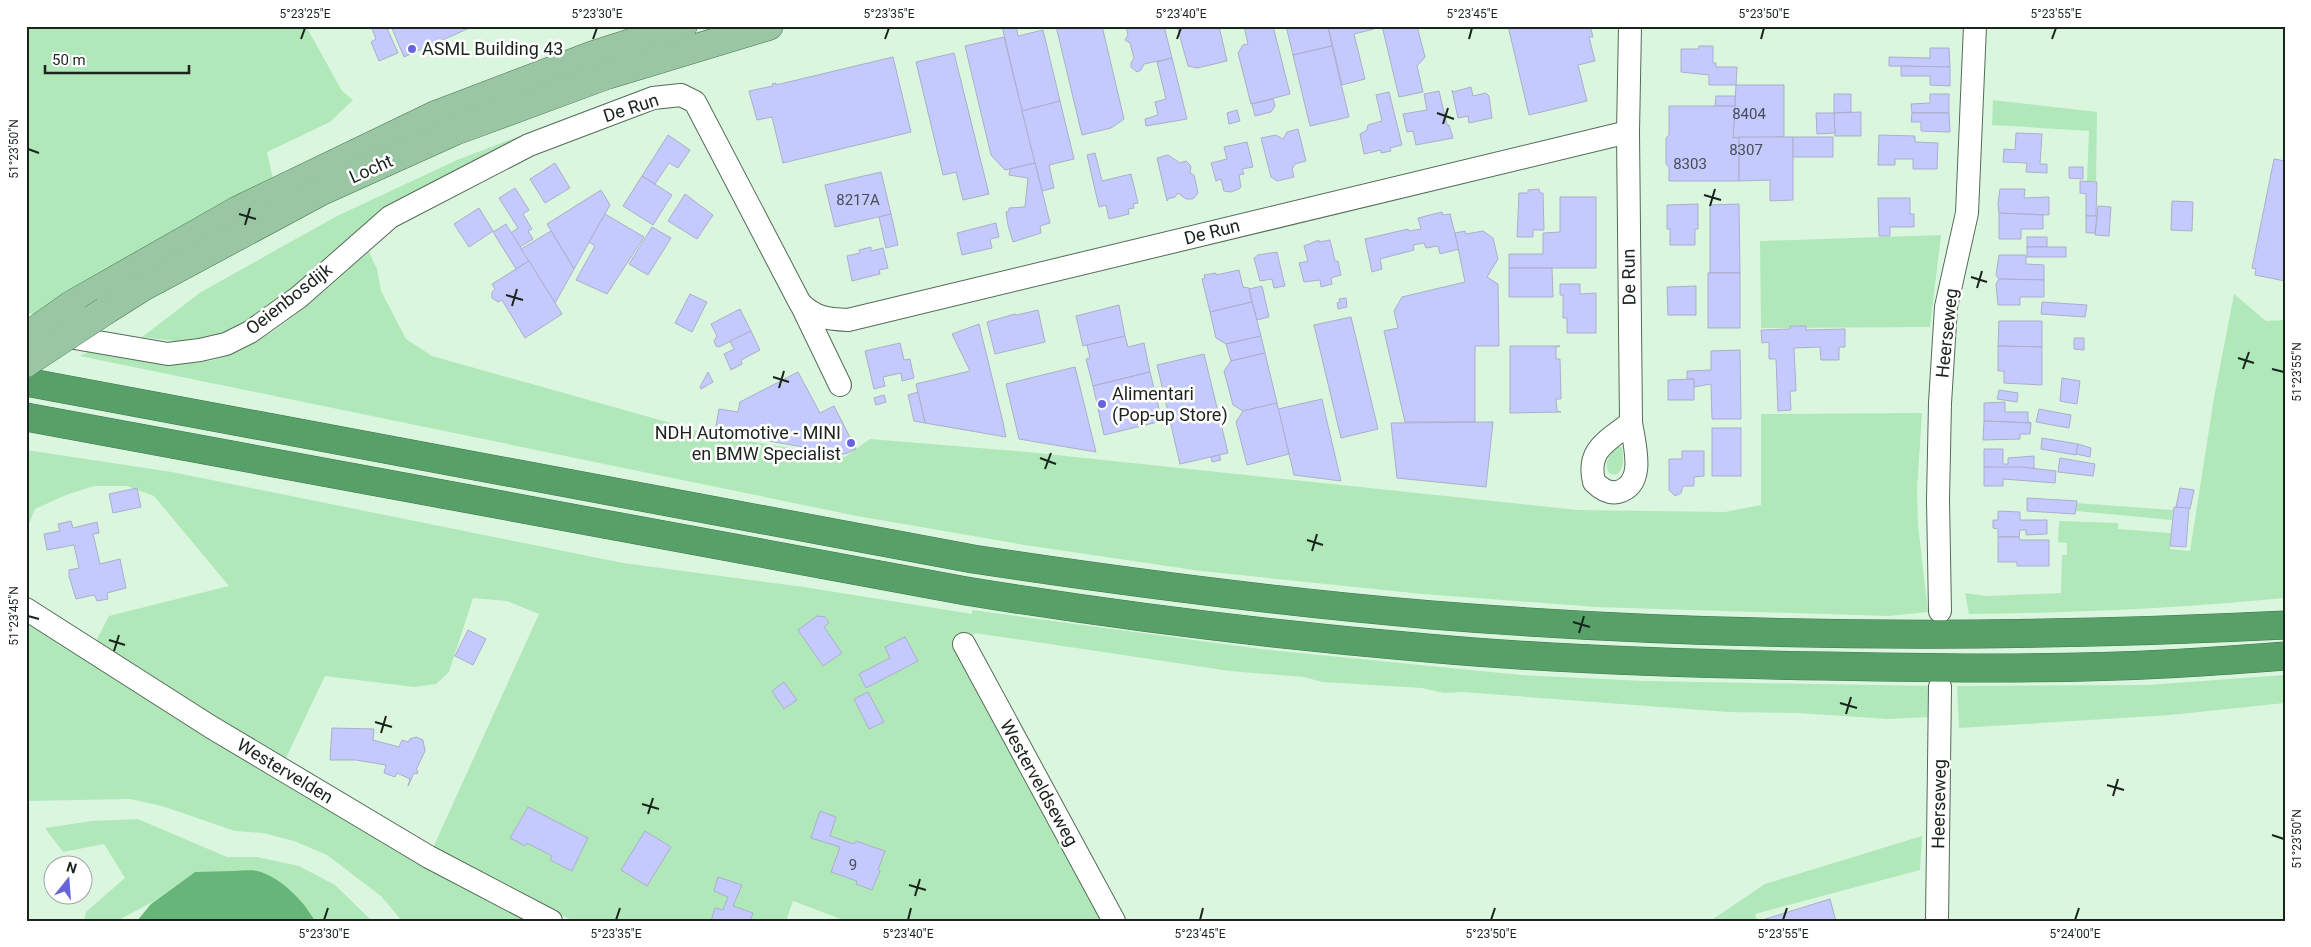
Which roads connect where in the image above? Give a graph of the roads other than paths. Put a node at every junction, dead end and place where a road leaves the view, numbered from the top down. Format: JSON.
{"nodes":[{"id":1,"x":683,"y":26,"type":"edge"},
{"id":2,"x":770,"y":26,"type":"edge"},
{"id":3,"x":1630,"y":26,"type":"edge"},
{"id":4,"x":1975,"y":26,"type":"edge"},
{"id":5,"x":1628,"y":132,"type":"junction"},
{"id":6,"x":390,"y":217,"type":"joint"},
{"id":7,"x":800,"y":303,"type":"junction"},
{"id":8,"x":26,"y":329,"type":"edge"},
{"id":9,"x":26,"y":336,"type":"edge"},
{"id":10,"x":26,"y":363,"type":"edge"},
{"id":11,"x":26,"y":382,"type":"edge"},
{"id":12,"x":840,"y":385,"type":"dead end"},
{"id":13,"x":26,"y":417,"type":"edge"},
{"id":14,"x":1631,"y":422,"type":"dead end"},
{"id":15,"x":26,"y":609,"type":"edge"},
{"id":16,"x":1940,"y":611,"type":"dead end"},
{"id":17,"x":2285,"y":625,"type":"edge"},
{"id":18,"x":964,"y":644,"type":"dead end"},
{"id":19,"x":2285,"y":656,"type":"edge"},
{"id":20,"x":1940,"y":688,"type":"dead end"},
{"id":21,"x":551,"y":921,"type":"edge"},
{"id":22,"x":1114,"y":921,"type":"edge"},
{"id":23,"x":1938,"y":921,"type":"edge"}],
"edges":[{"from":1,"to":9,"type":"main road","name":"Locht","bridge":true},
{"from":2,"to":10,"type":"main road","name":"Locht","bridge":true},
{"from":3,"to":5,"type":"street","name":"De Run"},
{"from":4,"to":16,"type":"street","name":"Heerseweg"},
{"from":5,"to":7,"type":"street","name":"De Run"},
{"from":5,"to":14,"type":"street","name":"De Run"},
{"from":6,"to":7,"type":"street","name":"De Run"},
{"from":6,"to":8,"type":"street","name":"Oeienbosdijk"},
{"from":7,"to":12,"type":"street","name":"De Run"},
{"from":11,"to":17,"type":"highway"},
{"from":13,"to":19,"type":"highway"},
{"from":15,"to":21,"type":"street","name":"Westervelden"},
{"from":18,"to":22,"type":"street","name":"Westerveldseweg"},
{"from":20,"to":23,"type":"street","name":"Heerseweg"}]}
